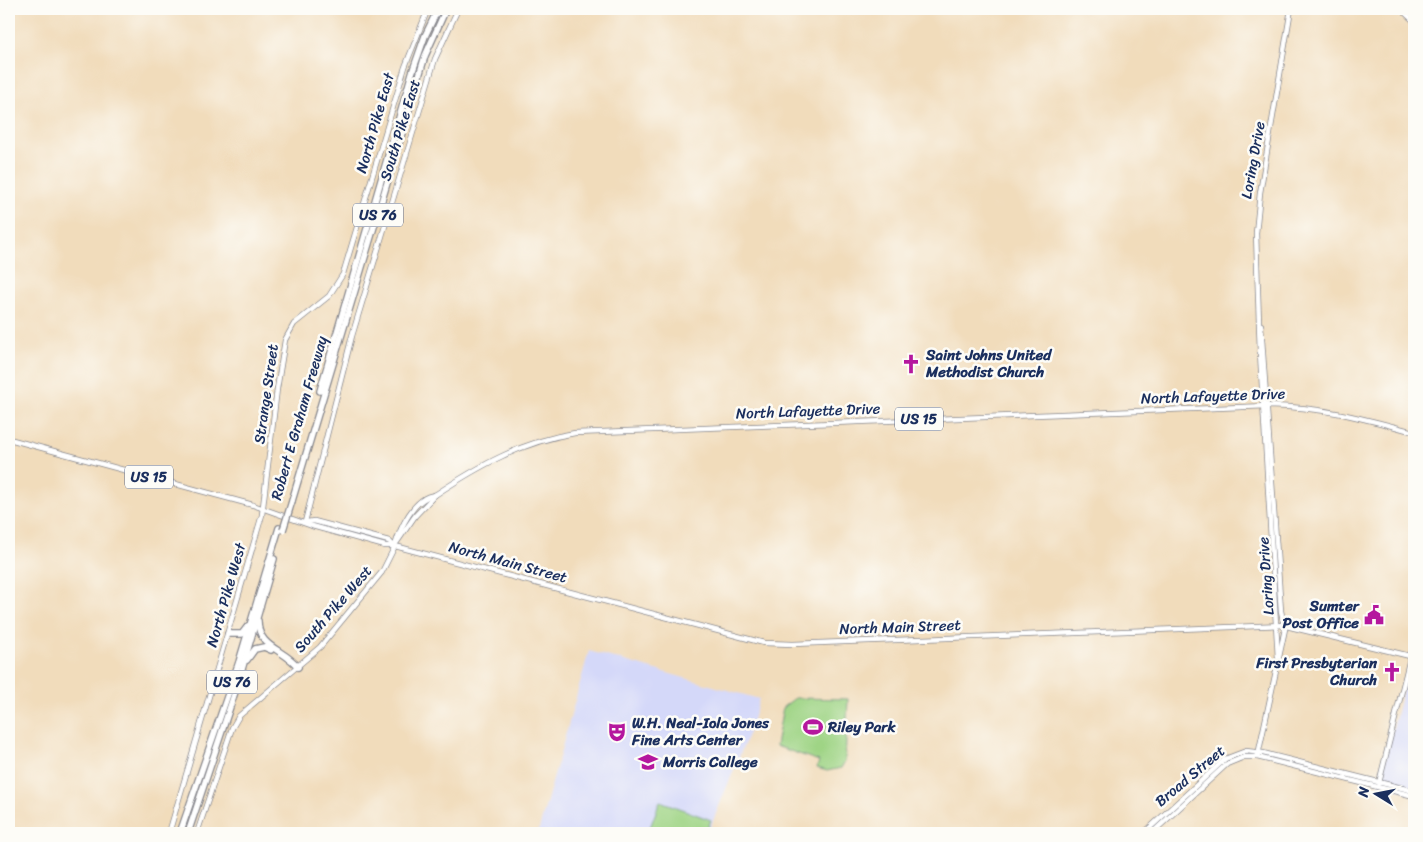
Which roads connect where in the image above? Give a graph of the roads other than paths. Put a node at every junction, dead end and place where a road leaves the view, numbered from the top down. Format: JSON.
{"nodes":[{"id":1,"x":428,"y":9,"type":"edge"},
{"id":2,"x":438,"y":9,"type":"edge"},
{"id":3,"x":446,"y":9,"type":"edge"},
{"id":4,"x":458,"y":9,"type":"edge"},
{"id":5,"x":1291,"y":9,"type":"edge"},
{"id":6,"x":1401,"y":9,"type":"edge"},
{"id":7,"x":1414,"y":21,"type":"edge"},
{"id":8,"x":352,"y":246,"type":"joint"},
{"id":9,"x":1265,"y":406,"type":"junction"},
{"id":10,"x":313,"y":422,"type":"junction"},
{"id":11,"x":1414,"y":432,"type":"edge"},
{"id":12,"x":9,"y":439,"type":"edge"},
{"id":13,"x":264,"y":508,"type":"junction"},
{"id":14,"x":305,"y":522,"type":"junction"},
{"id":15,"x":395,"y":546,"type":"junction"},
{"id":16,"x":256,"y":612,"type":"junction"},
{"id":17,"x":1280,"y":625,"type":"junction"},
{"id":18,"x":228,"y":634,"type":"junction"},
{"id":19,"x":235,"y":636,"type":"junction"},
{"id":20,"x":1414,"y":642,"type":"edge"},
{"id":21,"x":285,"y":655,"type":"junction"},
{"id":22,"x":1412,"y":657,"type":"edge"},
{"id":23,"x":1278,"y":658,"type":"junction"},
{"id":24,"x":241,"y":664,"type":"junction"},
{"id":25,"x":298,"y":667,"type":"junction"},
{"id":26,"x":1258,"y":755,"type":"junction"},
{"id":27,"x":1379,"y":784,"type":"junction"},
{"id":28,"x":1414,"y":791,"type":"edge"},
{"id":29,"x":1414,"y":796,"type":"edge"},
{"id":30,"x":170,"y":833,"type":"edge"},
{"id":31,"x":180,"y":833,"type":"edge"},
{"id":32,"x":188,"y":833,"type":"edge"},
{"id":33,"x":197,"y":833,"type":"edge"},
{"id":34,"x":1144,"y":833,"type":"edge"},
{"id":35,"x":1152,"y":833,"type":"edge"}],
"edges":[{"from":1,"to":8,"type":"main road","name":"North Pike East"},
{"from":2,"to":10,"type":"highway","name":"Robert E Graham Freeway","number":"US 76"},
{"from":3,"to":10,"type":"highway","name":"Robert E Graham Freeway","number":"US 76"},
{"from":4,"to":14,"type":"main road","name":"South Pike East"},
{"from":5,"to":9,"type":"main road","name":"Loring Drive"},
{"from":6,"to":7,"type":"main road"},
{"from":8,"to":13,"type":"main road","name":"Strange Street"},
{"from":9,"to":11,"type":"main road","name":"North Lafayette Drive","number":"US 15"},
{"from":9,"to":15,"type":"main road","name":"North Lafayette Drive","number":"US 15"},
{"from":9,"to":17,"type":"main road","name":"Loring Drive"},
{"from":10,"to":16,"type":"highway","name":"Robert E Graham Freeway","number":"US 76","bridge":true},
{"from":12,"to":13,"type":"main road","number":"US 15"},
{"from":13,"to":14,"type":"main road","number":"US 15"},
{"from":13,"to":18,"type":"main road","name":"North Pike West"},
{"from":14,"to":15,"type":"main road"},
{"from":15,"to":17,"type":"main road","name":"North Main Street"},
{"from":15,"to":25,"type":"main road","name":"South Pike West"},
{"from":16,"to":19,"type":"highway"},
{"from":16,"to":21,"type":"highway"},
{"from":16,"to":24,"type":"highway","name":"Robert E Graham Freeway","number":"US 76"},
{"from":17,"to":22,"type":"main road","name":"North Main Street"},
{"from":17,"to":23,"type":"main road"},
{"from":17,"to":23,"type":"main road"},
{"from":18,"to":19,"type":"highway"},
{"from":18,"to":30,"type":"main road","name":"North Pike West"},
{"from":19,"to":24,"type":"highway"},
{"from":20,"to":22,"type":"main road"},
{"from":21,"to":24,"type":"highway"},
{"from":21,"to":25,"type":"highway"},
{"from":22,"to":27,"type":"main road"},
{"from":23,"to":26,"type":"main road"},
{"from":24,"to":31,"type":"highway","name":"Robert E Graham Freeway","number":"US 76"},
{"from":24,"to":32,"type":"highway","name":"Robert E Graham Freeway","number":"US 76"},
{"from":25,"to":33,"type":"main road","name":"South Pike West"},
{"from":26,"to":27,"type":"main road"},
{"from":26,"to":34,"type":"main road","name":"Broad Street"},
{"from":26,"to":35,"type":"main road","name":"Broad Street"},
{"from":27,"to":28,"type":"main road"},
{"from":27,"to":29,"type":"main road"}]}
